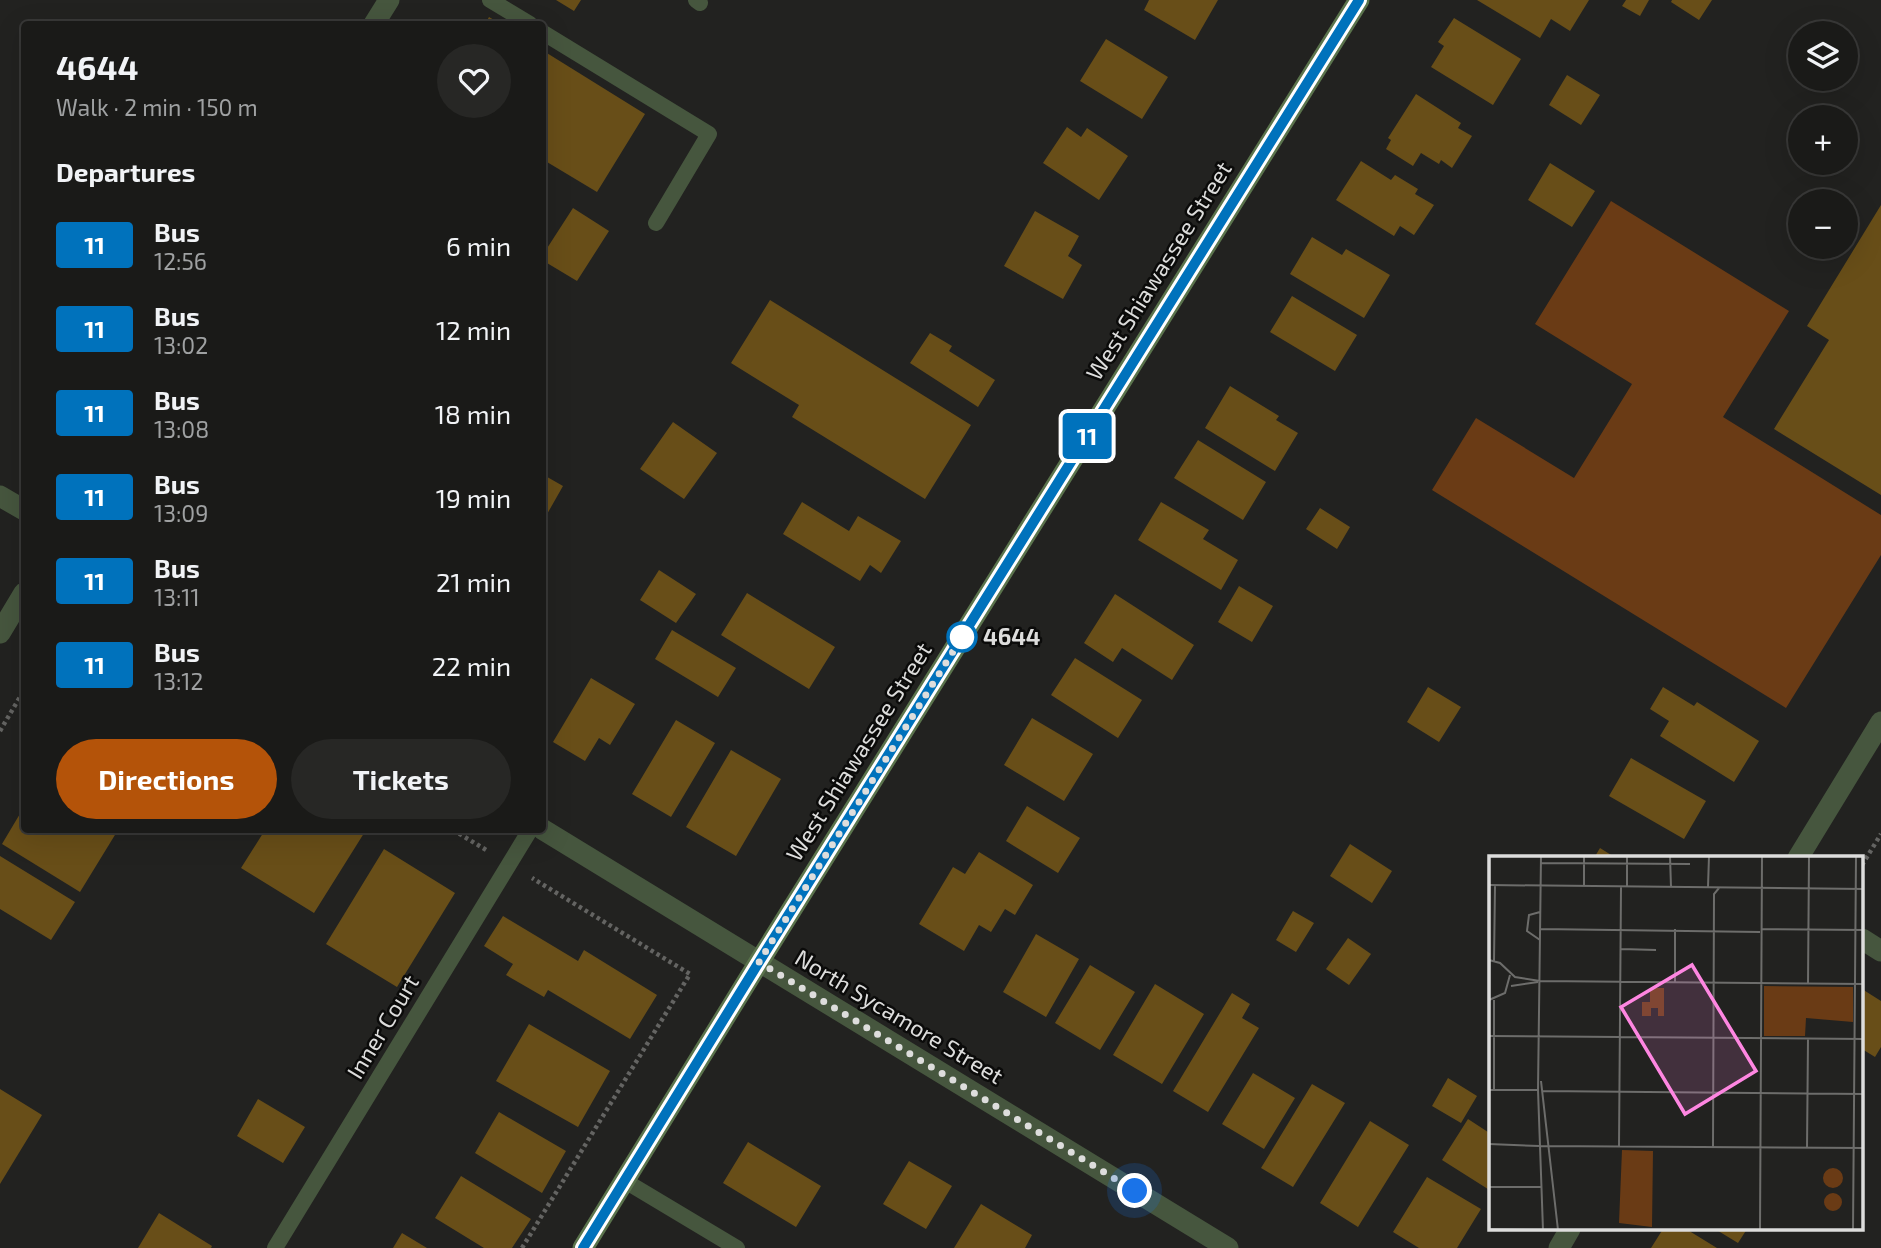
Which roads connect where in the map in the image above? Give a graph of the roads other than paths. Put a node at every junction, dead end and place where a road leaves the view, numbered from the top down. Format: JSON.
{"nodes":[{"id":1,"x":389,"y":0,"type":"edge"},
{"id":2,"x":490,"y":0,"type":"edge"},
{"id":3,"x":1359,"y":0,"type":"edge"},
{"id":4,"x":376,"y":21,"type":"edge"},
{"id":5,"x":525,"y":21,"type":"edge"},
{"id":6,"x":546,"y":34,"type":"edge"},
{"id":7,"x":656,"y":223,"type":"dead end"},
{"id":8,"x":0,"y":496,"type":"edge"},
{"id":9,"x":21,"y":508,"type":"edge"},
{"id":10,"x":21,"y":598,"type":"edge"},
{"id":11,"x":0,"y":632,"type":"edge"},
{"id":12,"x":1881,"y":722,"type":"edge"},
{"id":13,"x":546,"y":831,"type":"edge"},
{"id":14,"x":528,"y":833,"type":"edge"},
{"id":15,"x":1799,"y":856,"type":"edge"},
{"id":16,"x":1864,"y":940,"type":"edge"},
{"id":17,"x":1881,"y":951,"type":"edge"},
{"id":18,"x":759,"y":962,"type":"junction"},
{"id":19,"x":625,"y":1181,"type":"junction"},
{"id":20,"x":1569,"y":1230,"type":"edge"},
{"id":21,"x":275,"y":1248,"type":"edge"},
{"id":22,"x":583,"y":1248,"type":"edge"},
{"id":23,"x":737,"y":1248,"type":"edge"},
{"id":24,"x":1228,"y":1248,"type":"edge"},
{"id":25,"x":1559,"y":1248,"type":"edge"}],
"edges":[{"from":1,"to":4,"type":"street"},
{"from":2,"to":5,"type":"lane"},
{"from":3,"to":18,"type":"street","name":"West Shiawassee Street"},
{"from":6,"to":7,"type":"lane"},
{"from":8,"to":9,"type":"street"},
{"from":10,"to":11,"type":"street"},
{"from":12,"to":15,"type":"street"},
{"from":13,"to":18,"type":"street","name":"North Sycamore Street"},
{"from":14,"to":21,"type":"lane","name":"Inner Court"},
{"from":16,"to":17,"type":"street"},
{"from":18,"to":19,"type":"street","name":"West Shiawassee Street"},
{"from":18,"to":24,"type":"street","name":"North Sycamore Street"},
{"from":19,"to":22,"type":"street","name":"West Shiawassee Street"},
{"from":19,"to":23,"type":"lane"},
{"from":20,"to":25,"type":"street"}]}
